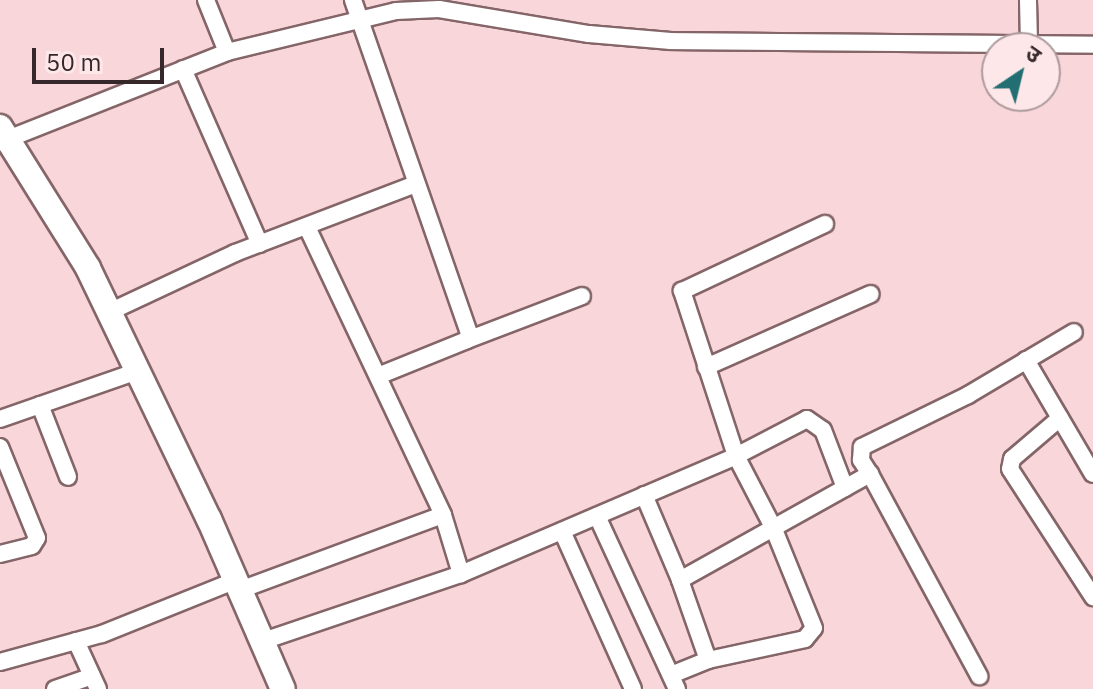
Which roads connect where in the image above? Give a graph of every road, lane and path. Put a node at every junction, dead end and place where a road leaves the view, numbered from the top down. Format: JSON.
{"nodes":[{"id":1,"x":206,"y":0,"type":"edge"},
{"id":2,"x":353,"y":0,"type":"edge"},
{"id":3,"x":1028,"y":0,"type":"edge"},
{"id":4,"x":464,"y":6,"type":"edge"},
{"id":5,"x":358,"y":18,"type":"junction"},
{"id":6,"x":1029,"y":32,"type":"edge"},
{"id":7,"x":981,"y":44,"type":"edge"},
{"id":8,"x":1061,"y":44,"type":"edge"},
{"id":9,"x":1093,"y":45,"type":"edge"},
{"id":10,"x":227,"y":52,"type":"junction"},
{"id":11,"x":183,"y":69,"type":"junction"},
{"id":12,"x":3,"y":136,"type":"edge"},
{"id":13,"x":416,"y":184,"type":"junction"},
{"id":14,"x":825,"y":224,"type":"dead end"},
{"id":15,"x":307,"y":227,"type":"junction"},
{"id":16,"x":260,"y":244,"type":"junction"},
{"id":17,"x":871,"y":294,"type":"dead end"},
{"id":18,"x":582,"y":296,"type":"dead end"},
{"id":19,"x":109,"y":312,"type":"junction"},
{"id":20,"x":1074,"y":332,"type":"dead end"},
{"id":21,"x":467,"y":340,"type":"junction"},
{"id":22,"x":1026,"y":360,"type":"junction"},
{"id":23,"x":706,"y":367,"type":"junction"},
{"id":24,"x":138,"y":371,"type":"junction"},
{"id":25,"x":378,"y":376,"type":"junction"},
{"id":26,"x":40,"y":405,"type":"junction"},
{"id":27,"x":1060,"y":418,"type":"junction"},
{"id":28,"x":0,"y":419,"type":"edge"},
{"id":29,"x":0,"y":447,"type":"edge"},
{"id":30,"x":736,"y":456,"type":"junction"},
{"id":31,"x":870,"y":474,"type":"junction"},
{"id":32,"x":1093,"y":474,"type":"edge"},
{"id":33,"x":68,"y":477,"type":"dead end"},
{"id":34,"x":6,"y":480,"type":"edge"},
{"id":35,"x":845,"y":488,"type":"junction"},
{"id":36,"x":644,"y":495,"type":"junction"},
{"id":37,"x":443,"y":515,"type":"junction"},
{"id":38,"x":597,"y":516,"type":"junction"},
{"id":39,"x":773,"y":527,"type":"junction"},
{"id":40,"x":562,"y":531,"type":"junction"},
{"id":41,"x":0,"y":554,"type":"edge"},
{"id":42,"x":461,"y":574,"type":"junction"},
{"id":43,"x":680,"y":580,"type":"junction"},
{"id":44,"x":238,"y":585,"type":"junction"},
{"id":45,"x":1093,"y":597,"type":"edge"},
{"id":46,"x":76,"y":641,"type":"junction"},
{"id":47,"x":263,"y":641,"type":"junction"},
{"id":48,"x":708,"y":660,"type":"junction"},
{"id":49,"x":0,"y":662,"type":"edge"},
{"id":50,"x":979,"y":676,"type":"dead end"},
{"id":51,"x":674,"y":682,"type":"edge"},
{"id":52,"x":95,"y":683,"type":"edge"},
{"id":53,"x":55,"y":689,"type":"edge"},
{"id":54,"x":283,"y":689,"type":"edge"},
{"id":55,"x":633,"y":689,"type":"edge"}],
"edges":[{"from":1,"to":10,"type":"street"},
{"from":2,"to":5,"type":"street"},
{"from":3,"to":6,"type":"street"},
{"from":4,"to":5,"type":"street"},
{"from":4,"to":7,"type":"street"},
{"from":5,"to":10,"type":"street"},
{"from":5,"to":13,"type":"street"},
{"from":8,"to":9,"type":"street"},
{"from":10,"to":11,"type":"street"},
{"from":11,"to":12,"type":"street"},
{"from":11,"to":16,"type":"street"},
{"from":12,"to":19,"type":"street"},
{"from":13,"to":15,"type":"street"},
{"from":13,"to":21,"type":"street"},
{"from":14,"to":23,"type":"street"},
{"from":15,"to":16,"type":"street"},
{"from":15,"to":25,"type":"street"},
{"from":16,"to":19,"type":"street"},
{"from":17,"to":23,"type":"street"},
{"from":18,"to":21,"type":"street"},
{"from":19,"to":24,"type":"street"},
{"from":20,"to":22,"type":"street"},
{"from":21,"to":25,"type":"street"},
{"from":22,"to":27,"type":"street"},
{"from":22,"to":31,"type":"street"},
{"from":23,"to":30,"type":"street"},
{"from":24,"to":26,"type":"street"},
{"from":24,"to":44,"type":"street"},
{"from":25,"to":37,"type":"street"},
{"from":26,"to":28,"type":"street"},
{"from":26,"to":33,"type":"street"},
{"from":27,"to":32,"type":"street"},
{"from":27,"to":45,"type":"street"},
{"from":29,"to":34,"type":"street"},
{"from":30,"to":35,"type":"street"},
{"from":30,"to":36,"type":"street"},
{"from":30,"to":39,"type":"street"},
{"from":31,"to":35,"type":"street"},
{"from":31,"to":50,"type":"street"},
{"from":34,"to":41,"type":"street"},
{"from":35,"to":39,"type":"street"},
{"from":36,"to":38,"type":"street"},
{"from":36,"to":43,"type":"street"},
{"from":37,"to":42,"type":"street"},
{"from":37,"to":44,"type":"street"},
{"from":38,"to":40,"type":"street"},
{"from":38,"to":51,"type":"street"},
{"from":39,"to":43,"type":"street"},
{"from":39,"to":48,"type":"street"},
{"from":40,"to":42,"type":"street"},
{"from":40,"to":55,"type":"street"},
{"from":42,"to":47,"type":"street"},
{"from":43,"to":48,"type":"street"},
{"from":44,"to":46,"type":"street"},
{"from":44,"to":47,"type":"street"},
{"from":46,"to":49,"type":"street"},
{"from":46,"to":52,"type":"street"},
{"from":47,"to":54,"type":"street"},
{"from":48,"to":51,"type":"street"},
{"from":52,"to":53,"type":"street"}]}
